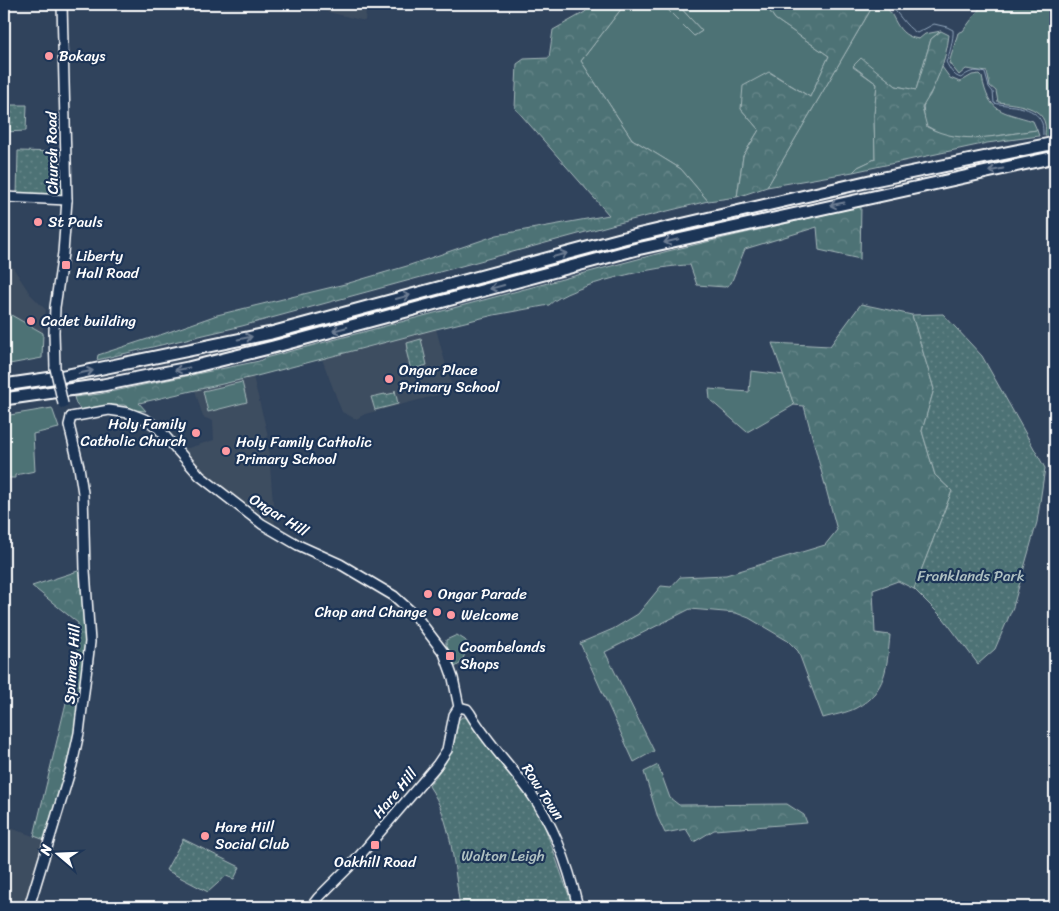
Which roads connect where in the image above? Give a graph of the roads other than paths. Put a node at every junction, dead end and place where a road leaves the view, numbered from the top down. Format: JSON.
{"nodes":[{"id":1,"x":62,"y":4,"type":"edge"},
{"id":2,"x":1054,"y":143,"type":"edge"},
{"id":3,"x":1055,"y":156,"type":"edge"},
{"id":4,"x":4,"y":197,"type":"edge"},
{"id":5,"x":67,"y":200,"type":"junction"},
{"id":6,"x":4,"y":384,"type":"edge"},
{"id":7,"x":4,"y":399,"type":"edge"},
{"id":8,"x":70,"y":417,"type":"junction"},
{"id":9,"x":453,"y":678,"type":"joint"},
{"id":10,"x":459,"y":707,"type":"junction"},
{"id":11,"x":29,"y":907,"type":"edge"},
{"id":12,"x":311,"y":907,"type":"edge"},
{"id":13,"x":578,"y":907,"type":"edge"}],
"edges":[{"from":1,"to":5,"type":"street","name":"Church Road"},
{"from":6,"to":2,"type":"highway","one_way":true},
{"from":3,"to":7,"type":"highway","one_way":true},
{"from":4,"to":5,"type":"street"},
{"from":5,"to":8,"type":"street","name":"Church Road","bridge":true},
{"from":8,"to":9,"type":"street","name":"Ongar Hill"},
{"from":8,"to":11,"type":"street","name":"Spinney Hill"},
{"from":9,"to":10,"type":"street","name":"Hare Hill"},
{"from":10,"to":12,"type":"street","name":"Hare Hill"},
{"from":10,"to":13,"type":"street","name":"Row Town"}]}
